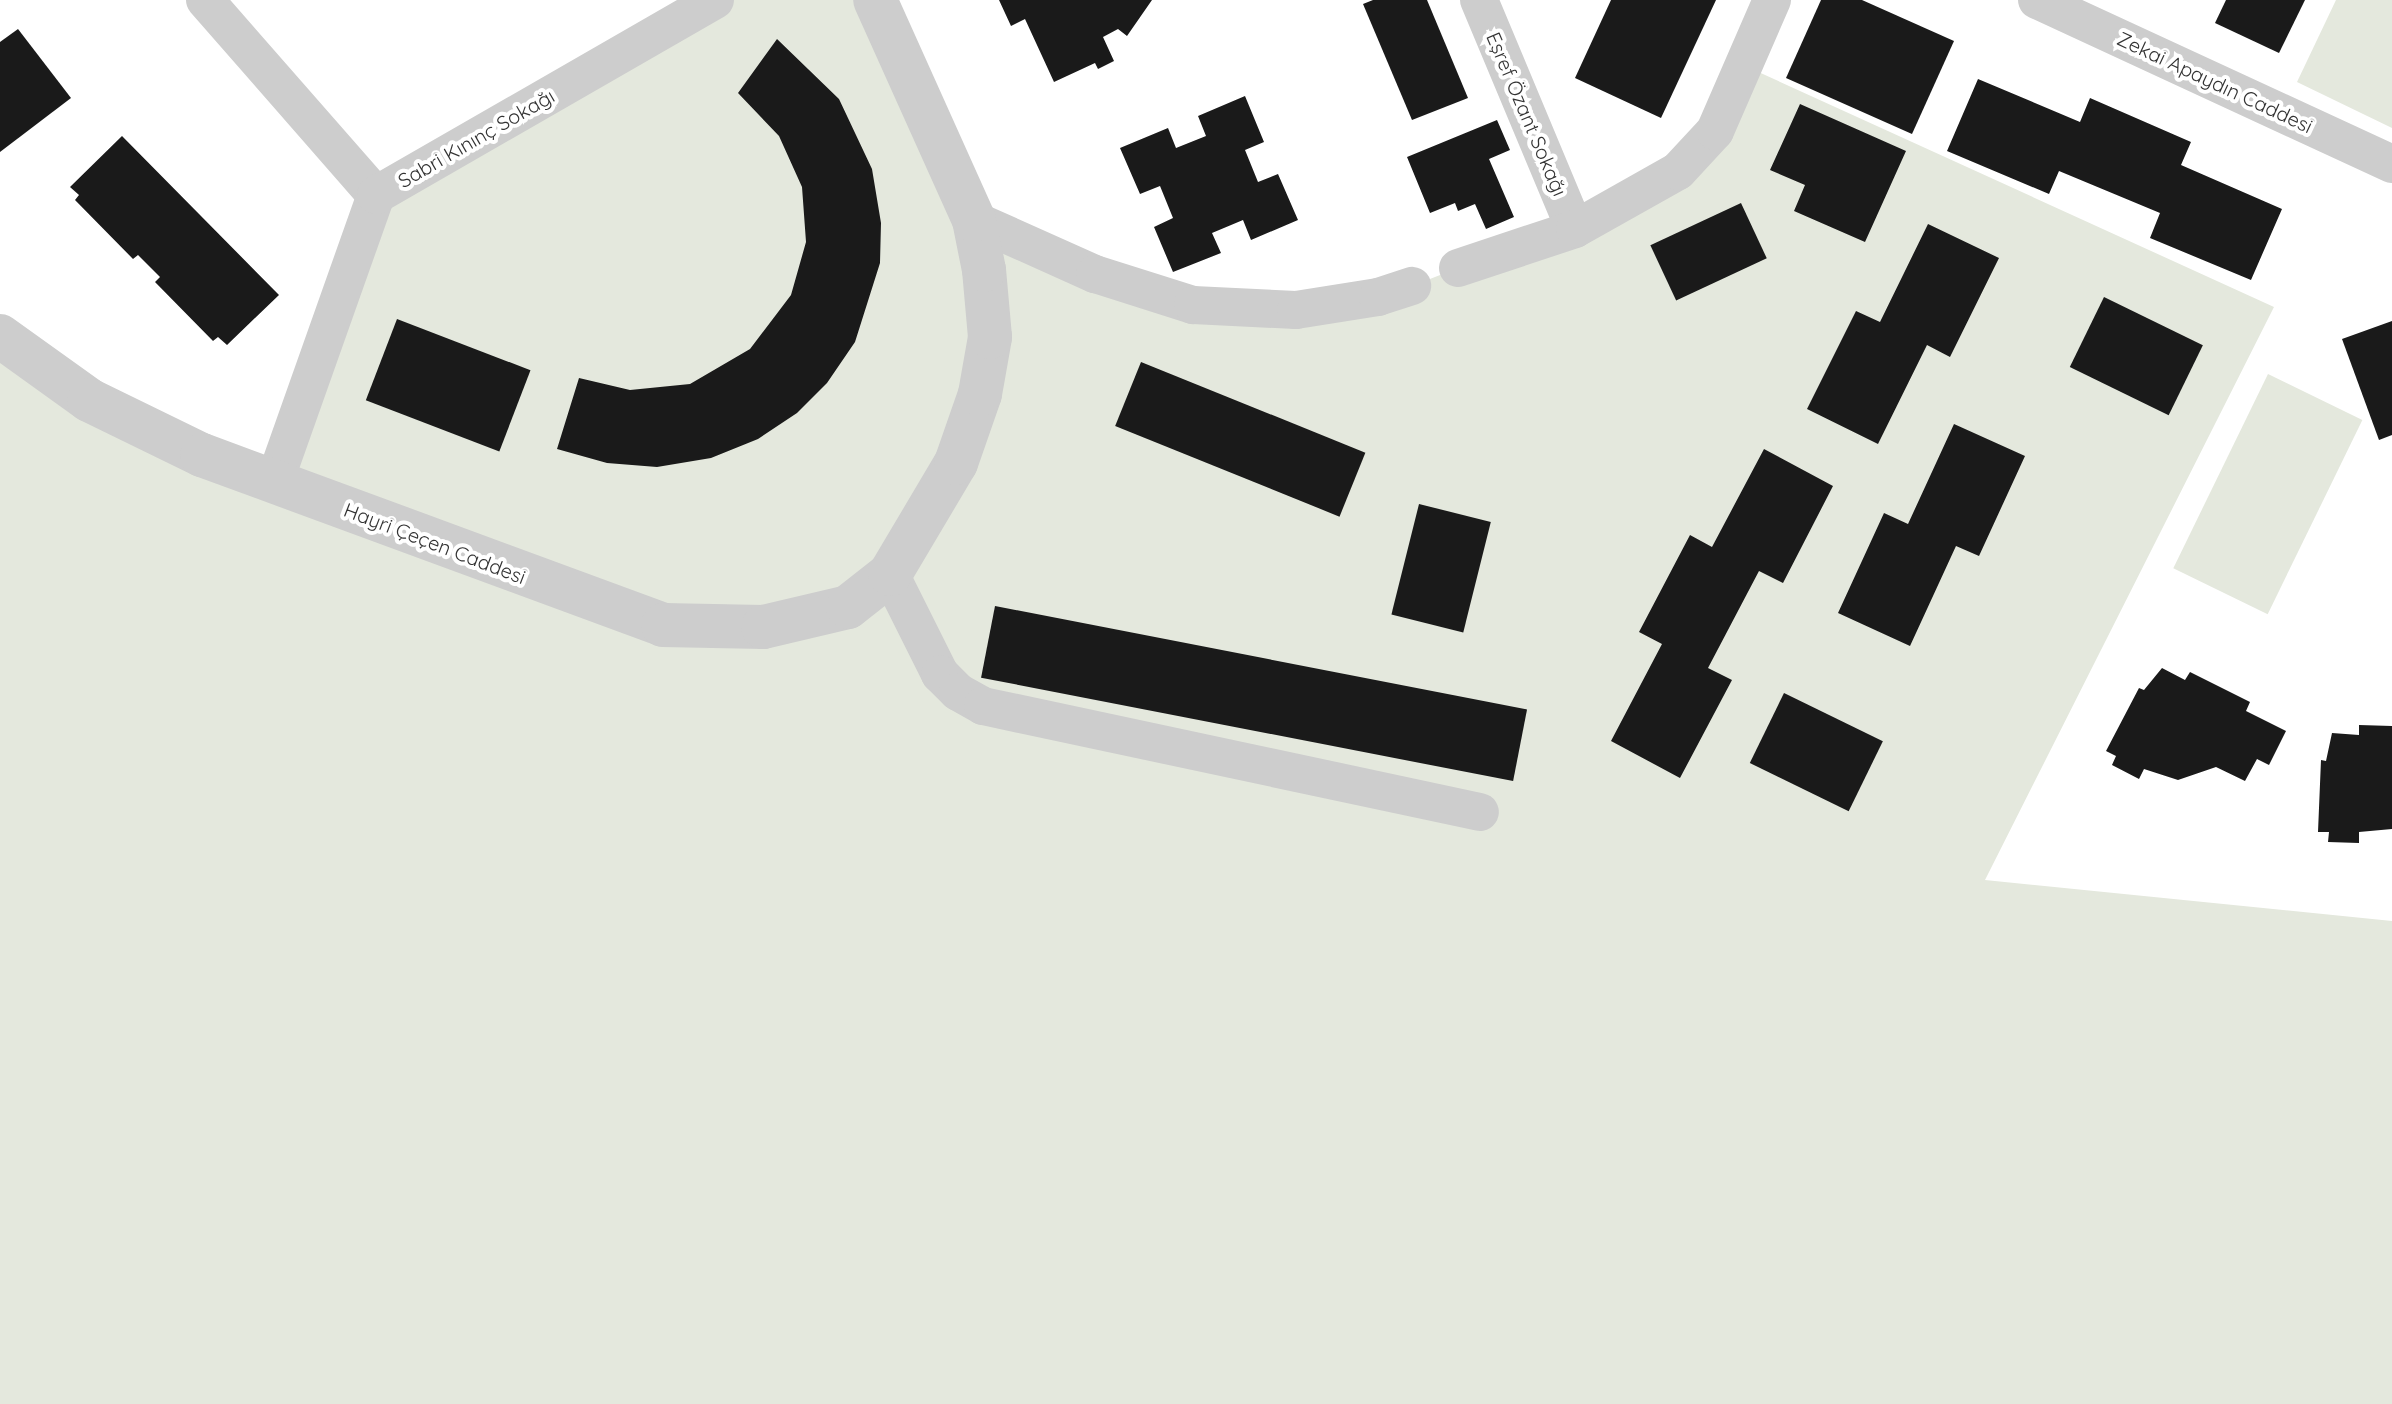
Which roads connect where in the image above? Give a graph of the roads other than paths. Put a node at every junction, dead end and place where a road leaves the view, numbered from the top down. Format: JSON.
{"nodes":[{"id":1,"x":205,"y":0,"type":"edge"},
{"id":2,"x":715,"y":0,"type":"edge"},
{"id":3,"x":875,"y":0,"type":"edge"},
{"id":4,"x":1479,"y":0,"type":"edge"},
{"id":5,"x":1772,"y":0,"type":"edge"},
{"id":6,"x":2037,"y":0,"type":"edge"},
{"id":7,"x":2392,"y":164,"type":"edge"},
{"id":8,"x":376,"y":195,"type":"junction"},
{"id":9,"x":974,"y":220,"type":"junction"},
{"id":10,"x":1575,"y":229,"type":"junction"},
{"id":11,"x":1458,"y":268,"type":"dead end"},
{"id":12,"x":1412,"y":286,"type":"dead end"},
{"id":13,"x":0,"y":336,"type":"edge"},
{"id":14,"x":274,"y":483,"type":"junction"},
{"id":15,"x":890,"y":574,"type":"junction"},
{"id":16,"x":1480,"y":812,"type":"dead end"}],
"edges":[{"from":1,"to":8,"type":"street"},
{"from":2,"to":8,"type":"street","name":"Sabri Kınınç Sokağı"},
{"from":3,"to":9,"type":"street"},
{"from":4,"to":10,"type":"street","name":"Eşref Özant Sokağı"},
{"from":5,"to":10,"type":"street"},
{"from":6,"to":7,"type":"street","name":"Zekai Apaydın Caddesi"},
{"from":8,"to":14,"type":"street","name":"Sabri Kınınç Sokağı"},
{"from":9,"to":12,"type":"street"},
{"from":9,"to":15,"type":"street"},
{"from":10,"to":11,"type":"street"},
{"from":13,"to":14,"type":"street","name":"Hayri Çeçen Caddesi"},
{"from":14,"to":15,"type":"street","name":"Hayri Çeçen Caddesi"},
{"from":15,"to":16,"type":"street"}]}
